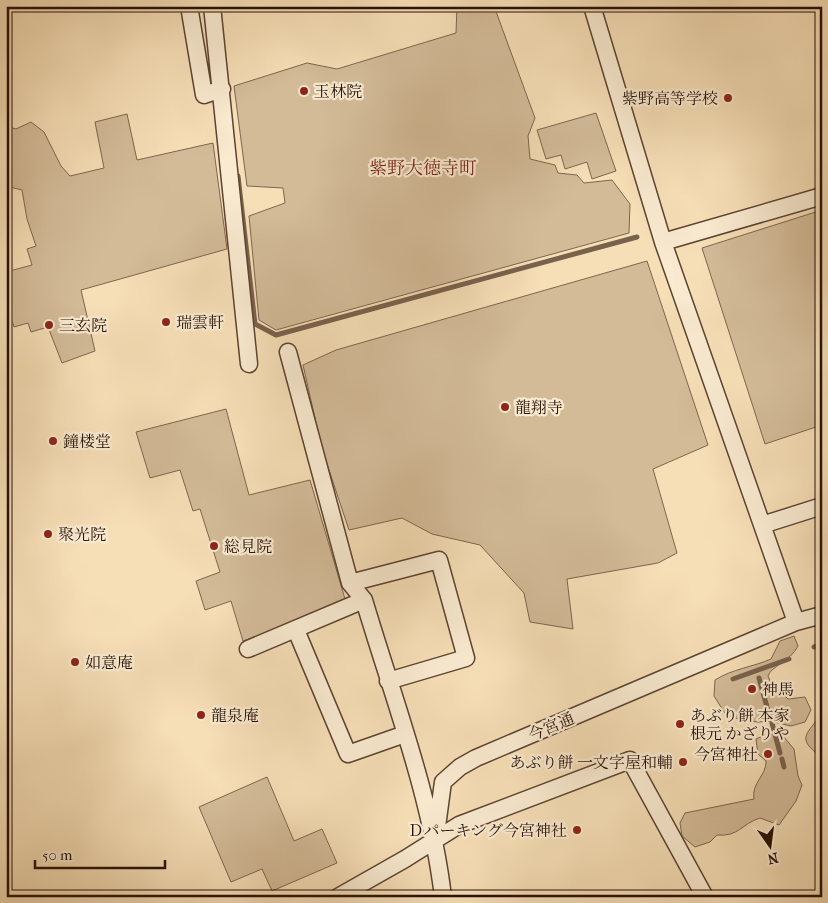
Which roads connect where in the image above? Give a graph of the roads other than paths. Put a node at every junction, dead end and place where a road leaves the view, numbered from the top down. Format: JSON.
{"nodes":[{"id":1,"x":189,"y":6,"type":"edge"},
{"id":2,"x":212,"y":6,"type":"edge"},
{"id":3,"x":592,"y":6,"type":"edge"},
{"id":4,"x":217,"y":51,"type":"junction"},
{"id":5,"x":196,"y":56,"type":"junction"},
{"id":6,"x":222,"y":89,"type":"junction"},
{"id":7,"x":822,"y":196,"type":"edge"},
{"id":8,"x":663,"y":242,"type":"junction"},
{"id":9,"x":288,"y":352,"type":"dead end"},
{"id":10,"x":249,"y":364,"type":"dead end"},
{"id":11,"x":822,"y":506,"type":"edge"},
{"id":12,"x":762,"y":525,"type":"junction"},
{"id":13,"x":350,"y":582,"type":"junction"},
{"id":14,"x":364,"y":600,"type":"junction"},
{"id":15,"x":822,"y":615,"type":"edge"},
{"id":16,"x":796,"y":622,"type":"junction"},
{"id":17,"x":296,"y":630,"type":"junction"},
{"id":18,"x":248,"y":649,"type":"dead end"},
{"id":19,"x":388,"y":681,"type":"junction"},
{"id":20,"x":405,"y":734,"type":"junction"},
{"id":21,"x":434,"y":842,"type":"junction"},
{"id":22,"x":338,"y":897,"type":"edge"},
{"id":23,"x":443,"y":897,"type":"edge"},
{"id":24,"x":705,"y":897,"type":"edge"}],
"edges":[{"from":1,"to":5,"type":"street"},
{"from":2,"to":4,"type":"street"},
{"from":3,"to":8,"type":"street"},
{"from":4,"to":5,"type":"street"},
{"from":4,"to":6,"type":"street"},
{"from":5,"to":6,"type":"street"},
{"from":6,"to":10,"type":"street"},
{"from":7,"to":8,"type":"street"},
{"from":8,"to":12,"type":"street"},
{"from":9,"to":13,"type":"street"},
{"from":11,"to":12,"type":"street"},
{"from":12,"to":16,"type":"street"},
{"from":13,"to":14,"type":"street"},
{"from":13,"to":19,"type":"street"},
{"from":14,"to":17,"type":"street"},
{"from":14,"to":19,"type":"street"},
{"from":15,"to":16,"type":"street","name":"今宮通"},
{"from":16,"to":21,"type":"street","name":"今宮通"},
{"from":17,"to":18,"type":"street"},
{"from":17,"to":20,"type":"street"},
{"from":19,"to":20,"type":"street"},
{"from":20,"to":21,"type":"street"},
{"from":21,"to":22,"type":"street"},
{"from":21,"to":23,"type":"street"},
{"from":21,"to":24,"type":"street"}]}
